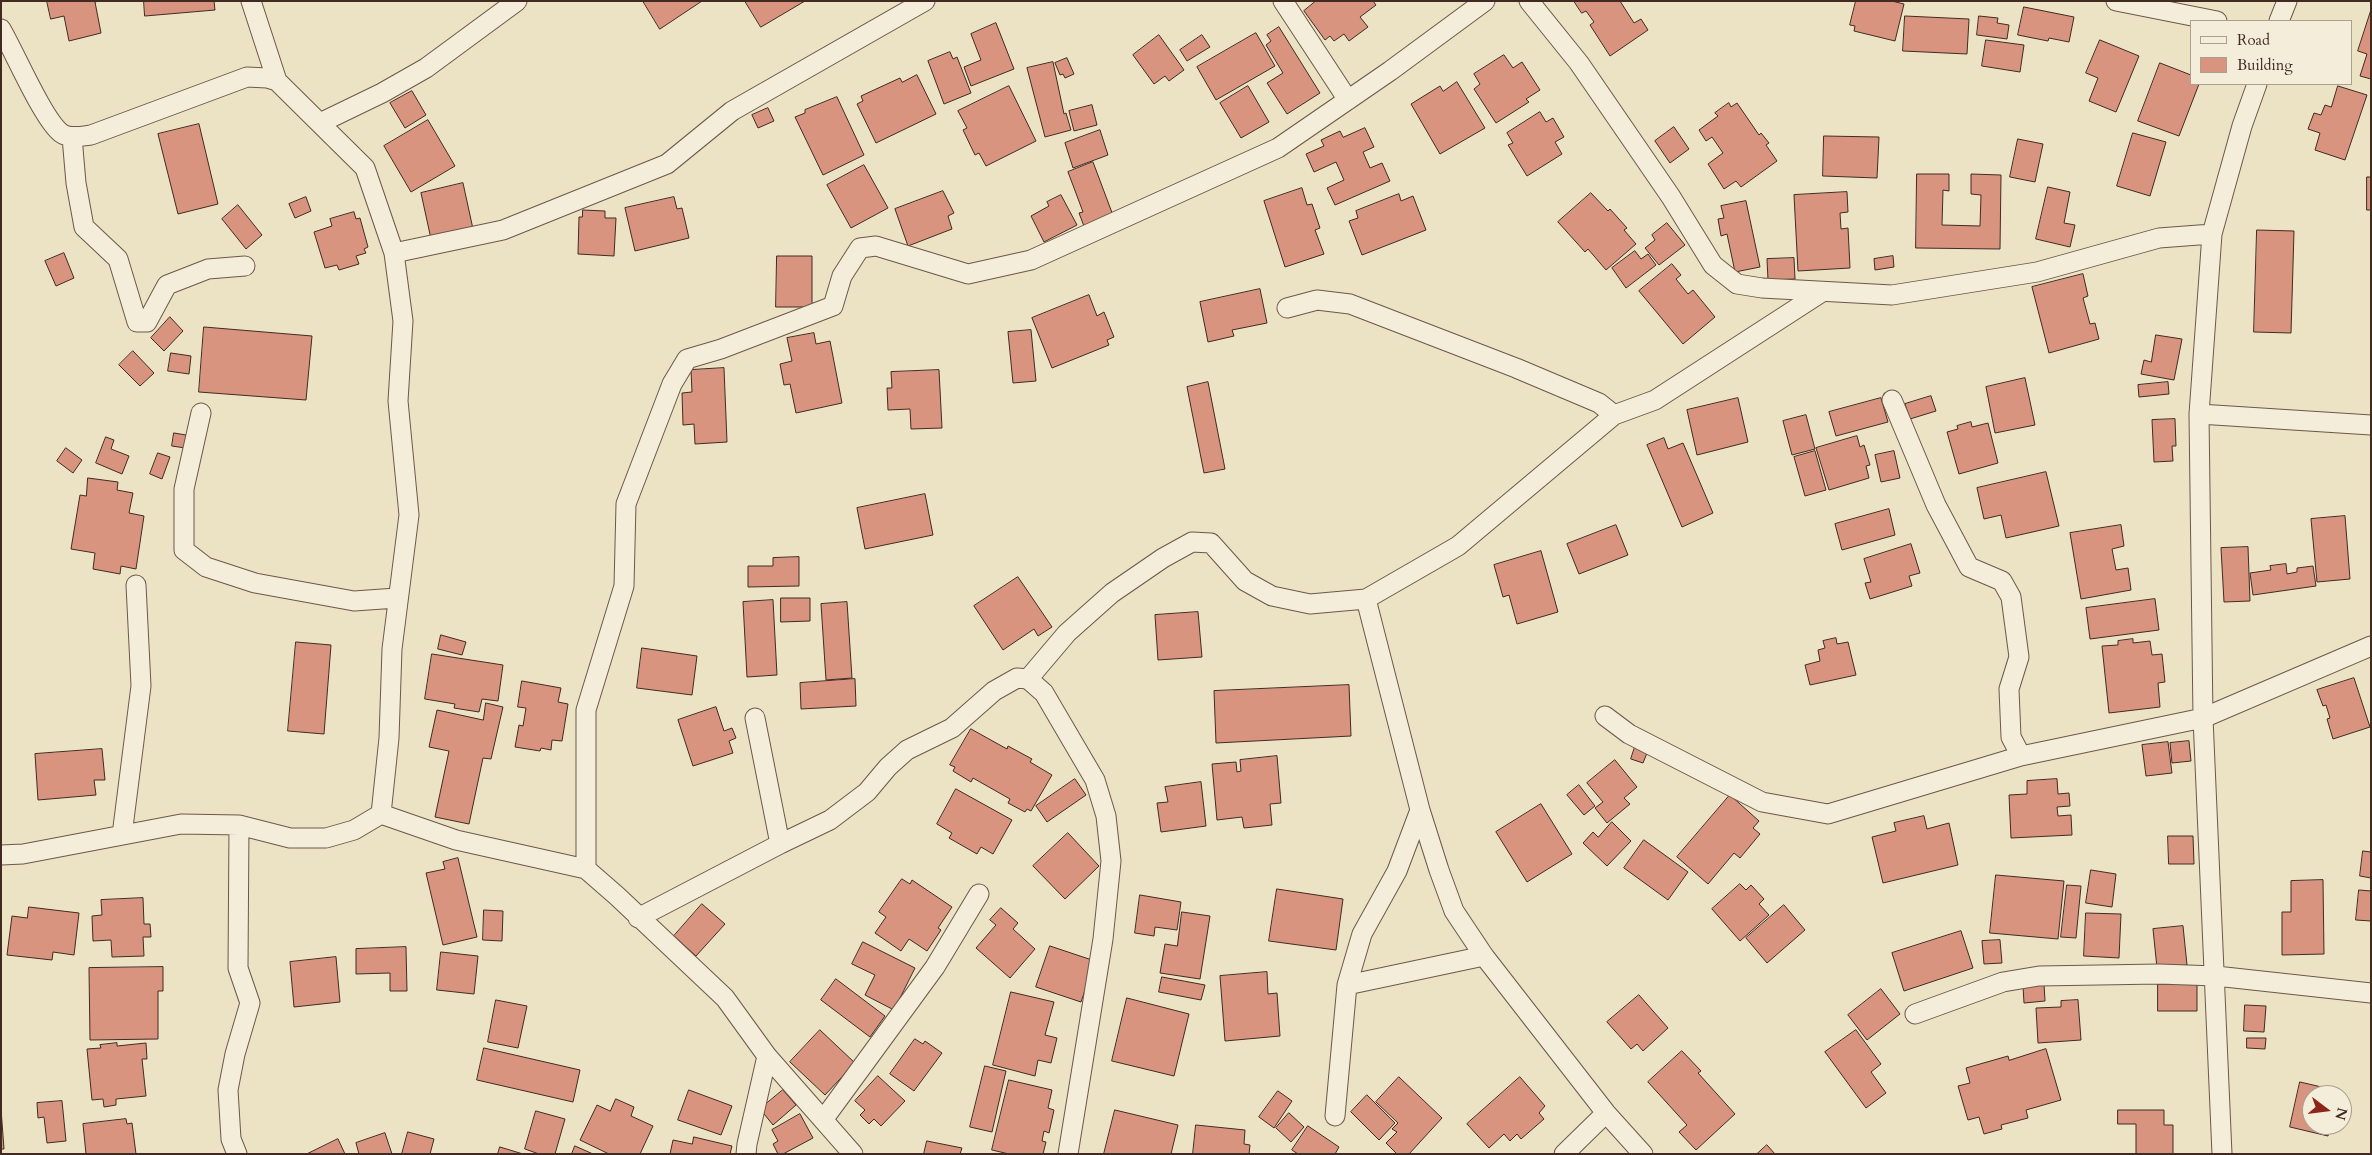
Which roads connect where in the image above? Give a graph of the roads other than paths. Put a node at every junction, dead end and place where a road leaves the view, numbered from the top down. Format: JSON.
{"nodes":[{"id":1,"x":251,"y":1,"type":"edge"},
{"id":2,"x":517,"y":1,"type":"edge"},
{"id":3,"x":925,"y":1,"type":"edge"},
{"id":4,"x":1283,"y":1,"type":"edge"},
{"id":5,"x":1485,"y":1,"type":"edge"},
{"id":6,"x":1529,"y":1,"type":"edge"},
{"id":7,"x":2116,"y":1,"type":"edge"},
{"id":8,"x":2287,"y":1,"type":"edge"},
{"id":9,"x":2212,"y":20,"type":"edge"},
{"id":10,"x":2279,"y":20,"type":"edge"},
{"id":11,"x":1,"y":29,"type":"edge"},
{"id":12,"x":278,"y":81,"type":"junction"},
{"id":13,"x":2257,"y":85,"type":"edge"},
{"id":14,"x":1348,"y":100,"type":"junction"},
{"id":15,"x":320,"y":123,"type":"junction"},
{"id":16,"x":72,"y":137,"type":"junction"},
{"id":17,"x":2212,"y":234,"type":"junction"},
{"id":18,"x":394,"y":253,"type":"junction"},
{"id":19,"x":245,"y":266,"type":"dead end"},
{"id":20,"x":1822,"y":292,"type":"junction"},
{"id":21,"x":1287,"y":308,"type":"dead end"},
{"id":22,"x":1892,"y":400,"type":"dead end"},
{"id":23,"x":200,"y":413,"type":"dead end"},
{"id":24,"x":2199,"y":414,"type":"junction"},
{"id":25,"x":1614,"y":415,"type":"junction"},
{"id":26,"x":2371,"y":425,"type":"edge"},
{"id":27,"x":136,"y":585,"type":"dead end"},
{"id":28,"x":397,"y":598,"type":"junction"},
{"id":29,"x":1366,"y":599,"type":"junction"},
{"id":30,"x":2371,"y":646,"type":"edge"},
{"id":31,"x":1028,"y":679,"type":"junction"},
{"id":32,"x":1605,"y":716,"type":"dead end"},
{"id":33,"x":755,"y":718,"type":"dead end"},
{"id":34,"x":2204,"y":718,"type":"junction"},
{"id":35,"x":2021,"y":756,"type":"junction"},
{"id":36,"x":1420,"y":810,"type":"junction"},
{"id":37,"x":381,"y":814,"type":"junction"},
{"id":38,"x":239,"y":825,"type":"junction"},
{"id":39,"x":122,"y":834,"type":"junction"},
{"id":40,"x":780,"y":844,"type":"junction"},
{"id":41,"x":1,"y":855,"type":"edge"},
{"id":42,"x":586,"y":869,"type":"junction"},
{"id":43,"x":979,"y":894,"type":"dead end"},
{"id":44,"x":638,"y":918,"type":"junction"},
{"id":45,"x":1484,"y":956,"type":"junction"},
{"id":46,"x":2216,"y":976,"type":"junction"},
{"id":47,"x":1347,"y":985,"type":"junction"},
{"id":48,"x":2371,"y":993,"type":"edge"},
{"id":49,"x":1915,"y":1014,"type":"dead end"},
{"id":50,"x":767,"y":1056,"type":"junction"},
{"id":51,"x":1606,"y":1113,"type":"junction"},
{"id":52,"x":1335,"y":1116,"type":"dead end"},
{"id":53,"x":824,"y":1120,"type":"junction"},
{"id":54,"x":237,"y":1154,"type":"edge"},
{"id":55,"x":746,"y":1154,"type":"edge"},
{"id":56,"x":853,"y":1154,"type":"edge"},
{"id":57,"x":1068,"y":1154,"type":"edge"},
{"id":58,"x":1564,"y":1154,"type":"edge"},
{"id":59,"x":1643,"y":1154,"type":"edge"},
{"id":60,"x":2222,"y":1154,"type":"edge"}],
"edges":[{"from":1,"to":12,"type":"street"},
{"from":2,"to":15,"type":"street"},
{"from":3,"to":18,"type":"street"},
{"from":4,"to":14,"type":"street"},
{"from":5,"to":14,"type":"street"},
{"from":6,"to":20,"type":"street"},
{"from":7,"to":9,"type":"street"},
{"from":8,"to":10,"type":"street"},
{"from":11,"to":16,"type":"street"},
{"from":12,"to":15,"type":"street"},
{"from":12,"to":16,"type":"street"},
{"from":13,"to":17,"type":"street"},
{"from":14,"to":42,"type":"street"},
{"from":15,"to":18,"type":"street"},
{"from":16,"to":19,"type":"street"},
{"from":17,"to":20,"type":"street"},
{"from":17,"to":24,"type":"street"},
{"from":18,"to":28,"type":"street"},
{"from":20,"to":25,"type":"street"},
{"from":21,"to":25,"type":"street"},
{"from":22,"to":35,"type":"street"},
{"from":23,"to":28,"type":"street"},
{"from":24,"to":26,"type":"street"},
{"from":24,"to":34,"type":"street"},
{"from":25,"to":29,"type":"street"},
{"from":27,"to":39,"type":"street"},
{"from":28,"to":37,"type":"street"},
{"from":29,"to":31,"type":"street"},
{"from":29,"to":36,"type":"street"},
{"from":30,"to":34,"type":"street"},
{"from":31,"to":40,"type":"street"},
{"from":31,"to":57,"type":"street"},
{"from":32,"to":35,"type":"street"},
{"from":33,"to":40,"type":"street"},
{"from":34,"to":35,"type":"street"},
{"from":34,"to":46,"type":"street"},
{"from":36,"to":45,"type":"street"},
{"from":36,"to":47,"type":"street"},
{"from":37,"to":38,"type":"street"},
{"from":37,"to":42,"type":"street"},
{"from":38,"to":39,"type":"street"},
{"from":38,"to":54,"type":"street"},
{"from":39,"to":41,"type":"street"},
{"from":40,"to":44,"type":"street"},
{"from":42,"to":44,"type":"street"},
{"from":43,"to":53,"type":"street"},
{"from":44,"to":50,"type":"street"},
{"from":45,"to":47,"type":"street"},
{"from":45,"to":51,"type":"street"},
{"from":46,"to":48,"type":"street"},
{"from":46,"to":49,"type":"street"},
{"from":46,"to":60,"type":"street"},
{"from":47,"to":52,"type":"street"},
{"from":50,"to":53,"type":"street"},
{"from":50,"to":55,"type":"street"},
{"from":51,"to":58,"type":"street"},
{"from":51,"to":59,"type":"street"},
{"from":53,"to":56,"type":"street"}]}
